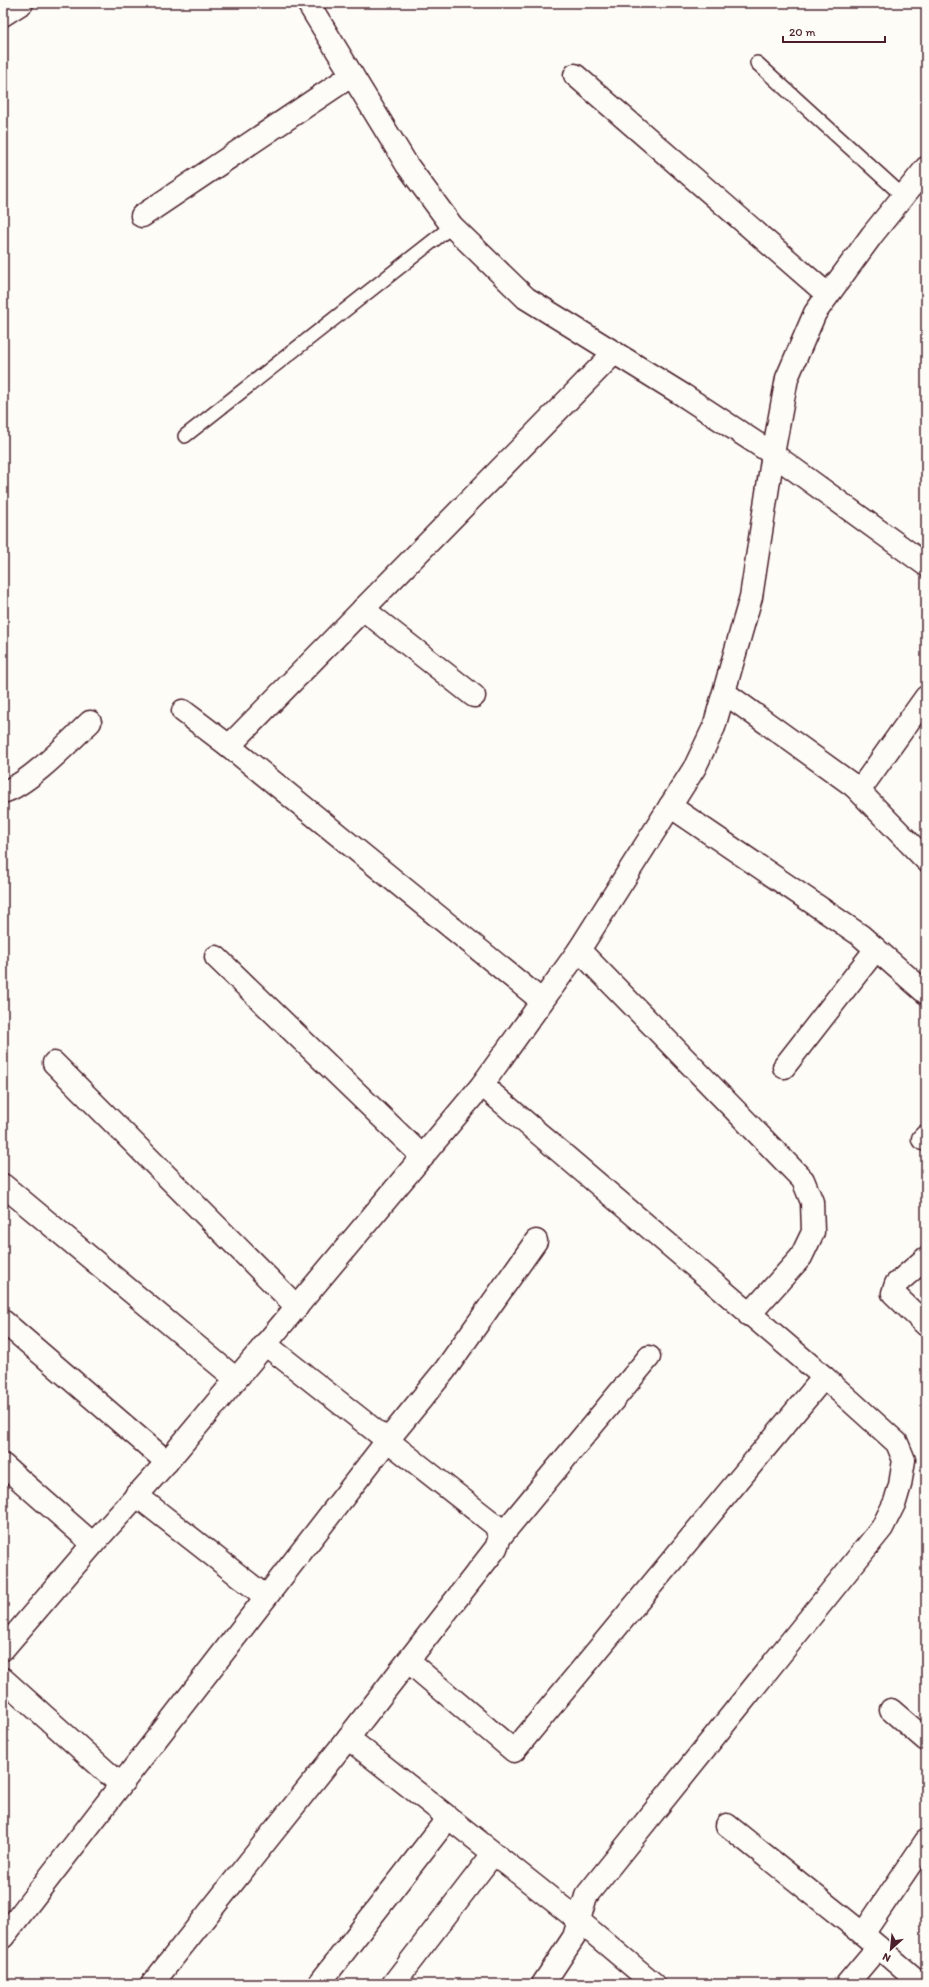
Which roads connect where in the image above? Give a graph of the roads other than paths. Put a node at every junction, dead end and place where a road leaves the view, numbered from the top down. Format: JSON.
{"nodes":[{"id":1,"x":22,"y":3,"type":"edge"},
{"id":2,"x":308,"y":3,"type":"edge"},
{"id":3,"x":3,"y":15,"type":"edge"},
{"id":4,"x":757,"y":63,"type":"dead end"},
{"id":5,"x":575,"y":74,"type":"dead end"},
{"id":6,"x":352,"y":75,"type":"junction"},
{"id":7,"x":926,"y":168,"type":"edge"},
{"id":8,"x":903,"y":196,"type":"junction"},
{"id":9,"x":142,"y":216,"type":"dead end"},
{"id":10,"x":452,"y":226,"type":"junction"},
{"id":11,"x":828,"y":295,"type":"junction"},
{"id":12,"x":614,"y":353,"type":"junction"},
{"id":13,"x":185,"y":436,"type":"dead end"},
{"id":14,"x":773,"y":454,"type":"junction"},
{"id":15,"x":926,"y":565,"type":"edge"},
{"id":16,"x":363,"y":609,"type":"junction"},
{"id":17,"x":725,"y":694,"type":"junction"},
{"id":18,"x":474,"y":696,"type":"dead end"},
{"id":19,"x":926,"y":697,"type":"edge"},
{"id":20,"x":183,"y":711,"type":"dead end"},
{"id":21,"x":90,"y":722,"type":"dead end"},
{"id":22,"x":229,"y":746,"type":"junction"},
{"id":23,"x":854,"y":786,"type":"junction"},
{"id":24,"x":3,"y":792,"type":"edge"},
{"id":25,"x":670,"y":806,"type":"junction"},
{"id":26,"x":926,"y":860,"type":"edge"},
{"id":27,"x":876,"y":949,"type":"junction"},
{"id":28,"x":579,"y":950,"type":"junction"},
{"id":29,"x":216,"y":957,"type":"dead end"},
{"id":30,"x":926,"y":993,"type":"edge"},
{"id":31,"x":542,"y":1001,"type":"junction"},
{"id":32,"x":54,"y":1064,"type":"dead end"},
{"id":33,"x":784,"y":1067,"type":"dead end"},
{"id":34,"x":482,"y":1084,"type":"junction"},
{"id":35,"x":423,"y":1157,"type":"junction"},
{"id":36,"x":3,"y":1185,"type":"edge"},
{"id":37,"x":536,"y":1241,"type":"dead end"},
{"id":38,"x":926,"y":1258,"type":"edge"},
{"id":39,"x":297,"y":1307,"type":"junction"},
{"id":40,"x":749,"y":1315,"type":"junction"},
{"id":41,"x":3,"y":1321,"type":"edge"},
{"id":42,"x":926,"y":1325,"type":"edge"},
{"id":43,"x":265,"y":1344,"type":"junction"},
{"id":44,"x":649,"y":1357,"type":"dead end"},
{"id":45,"x":824,"y":1377,"type":"junction"},
{"id":46,"x":236,"y":1379,"type":"junction"},
{"id":47,"x":387,"y":1441,"type":"junction"},
{"id":48,"x":167,"y":1462,"type":"junction"},
{"id":49,"x":3,"y":1465,"type":"edge"},
{"id":50,"x":136,"y":1495,"type":"junction"},
{"id":51,"x":500,"y":1537,"type":"junction"},
{"id":52,"x":93,"y":1544,"type":"junction"},
{"id":53,"x":266,"y":1597,"type":"junction"},
{"id":54,"x":3,"y":1649,"type":"edge"},
{"id":55,"x":408,"y":1661,"type":"junction"},
{"id":56,"x":3,"y":1679,"type":"edge"},
{"id":57,"x":891,"y":1710,"type":"dead end"},
{"id":58,"x":348,"y":1738,"type":"junction"},
{"id":59,"x":926,"y":1740,"type":"edge"},
{"id":60,"x":120,"y":1784,"type":"junction"},
{"id":61,"x":448,"y":1818,"type":"junction"},
{"id":62,"x":727,"y":1825,"type":"dead end"},
{"id":63,"x":926,"y":1841,"type":"edge"},
{"id":64,"x":494,"y":1854,"type":"junction"},
{"id":65,"x":578,"y":1920,"type":"junction"},
{"id":66,"x":3,"y":1937,"type":"edge"},
{"id":67,"x":870,"y":1941,"type":"junction"},
{"id":68,"x":152,"y":1984,"type":"edge"},
{"id":69,"x":319,"y":1984,"type":"edge"},
{"id":70,"x":393,"y":1984,"type":"edge"},
{"id":71,"x":543,"y":1984,"type":"edge"},
{"id":72,"x":654,"y":1984,"type":"edge"},
{"id":73,"x":847,"y":1984,"type":"edge"},
{"id":74,"x":921,"y":1984,"type":"edge"}],
"edges":[{"from":1,"to":3,"type":"street"},
{"from":2,"to":6,"type":"street"},
{"from":4,"to":8,"type":"lane"},
{"from":5,"to":11,"type":"street"},
{"from":6,"to":9,"type":"street"},
{"from":6,"to":10,"type":"street"},
{"from":7,"to":8,"type":"street"},
{"from":8,"to":11,"type":"street"},
{"from":10,"to":12,"type":"street"},
{"from":10,"to":13,"type":"lane"},
{"from":11,"to":14,"type":"street"},
{"from":12,"to":14,"type":"street"},
{"from":12,"to":16,"type":"street"},
{"from":14,"to":15,"type":"street"},
{"from":14,"to":17,"type":"street"},
{"from":16,"to":18,"type":"street"},
{"from":16,"to":22,"type":"street"},
{"from":17,"to":23,"type":"street"},
{"from":17,"to":25,"type":"street"},
{"from":19,"to":23,"type":"street"},
{"from":20,"to":22,"type":"street"},
{"from":21,"to":24,"type":"street"},
{"from":22,"to":31,"type":"street"},
{"from":23,"to":26,"type":"street"},
{"from":25,"to":27,"type":"street"},
{"from":25,"to":28,"type":"street"},
{"from":27,"to":30,"type":"street"},
{"from":27,"to":33,"type":"street"},
{"from":28,"to":31,"type":"street"},
{"from":28,"to":40,"type":"street"},
{"from":29,"to":35,"type":"street"},
{"from":31,"to":34,"type":"street"},
{"from":32,"to":39,"type":"street"},
{"from":34,"to":35,"type":"street"},
{"from":34,"to":40,"type":"street"},
{"from":35,"to":39,"type":"street"},
{"from":36,"to":46,"type":"street"},
{"from":37,"to":47,"type":"street"},
{"from":38,"to":42,"type":"street"},
{"from":39,"to":43,"type":"street"},
{"from":40,"to":45,"type":"street"},
{"from":41,"to":48,"type":"street"},
{"from":43,"to":46,"type":"street"},
{"from":43,"to":47,"type":"street"},
{"from":44,"to":51,"type":"street"},
{"from":45,"to":55,"type":"street"},
{"from":45,"to":65,"type":"street"},
{"from":46,"to":48,"type":"street"},
{"from":47,"to":51,"type":"street"},
{"from":47,"to":53,"type":"street"},
{"from":48,"to":50,"type":"street"},
{"from":49,"to":52,"type":"street"},
{"from":50,"to":52,"type":"street"},
{"from":50,"to":53,"type":"street"},
{"from":51,"to":55,"type":"street"},
{"from":52,"to":54,"type":"street"},
{"from":53,"to":60,"type":"street"},
{"from":55,"to":58,"type":"street"},
{"from":56,"to":60,"type":"street"},
{"from":57,"to":59,"type":"street"},
{"from":58,"to":61,"type":"street"},
{"from":58,"to":68,"type":"street"},
{"from":60,"to":66,"type":"street"},
{"from":61,"to":64,"type":"street"},
{"from":61,"to":69,"type":"street"},
{"from":62,"to":67,"type":"street"},
{"from":63,"to":67,"type":"street"},
{"from":64,"to":65,"type":"street"},
{"from":64,"to":70,"type":"street"},
{"from":65,"to":71,"type":"street"},
{"from":65,"to":72,"type":"street"},
{"from":67,"to":73,"type":"street"},
{"from":67,"to":74,"type":"street"}]}
